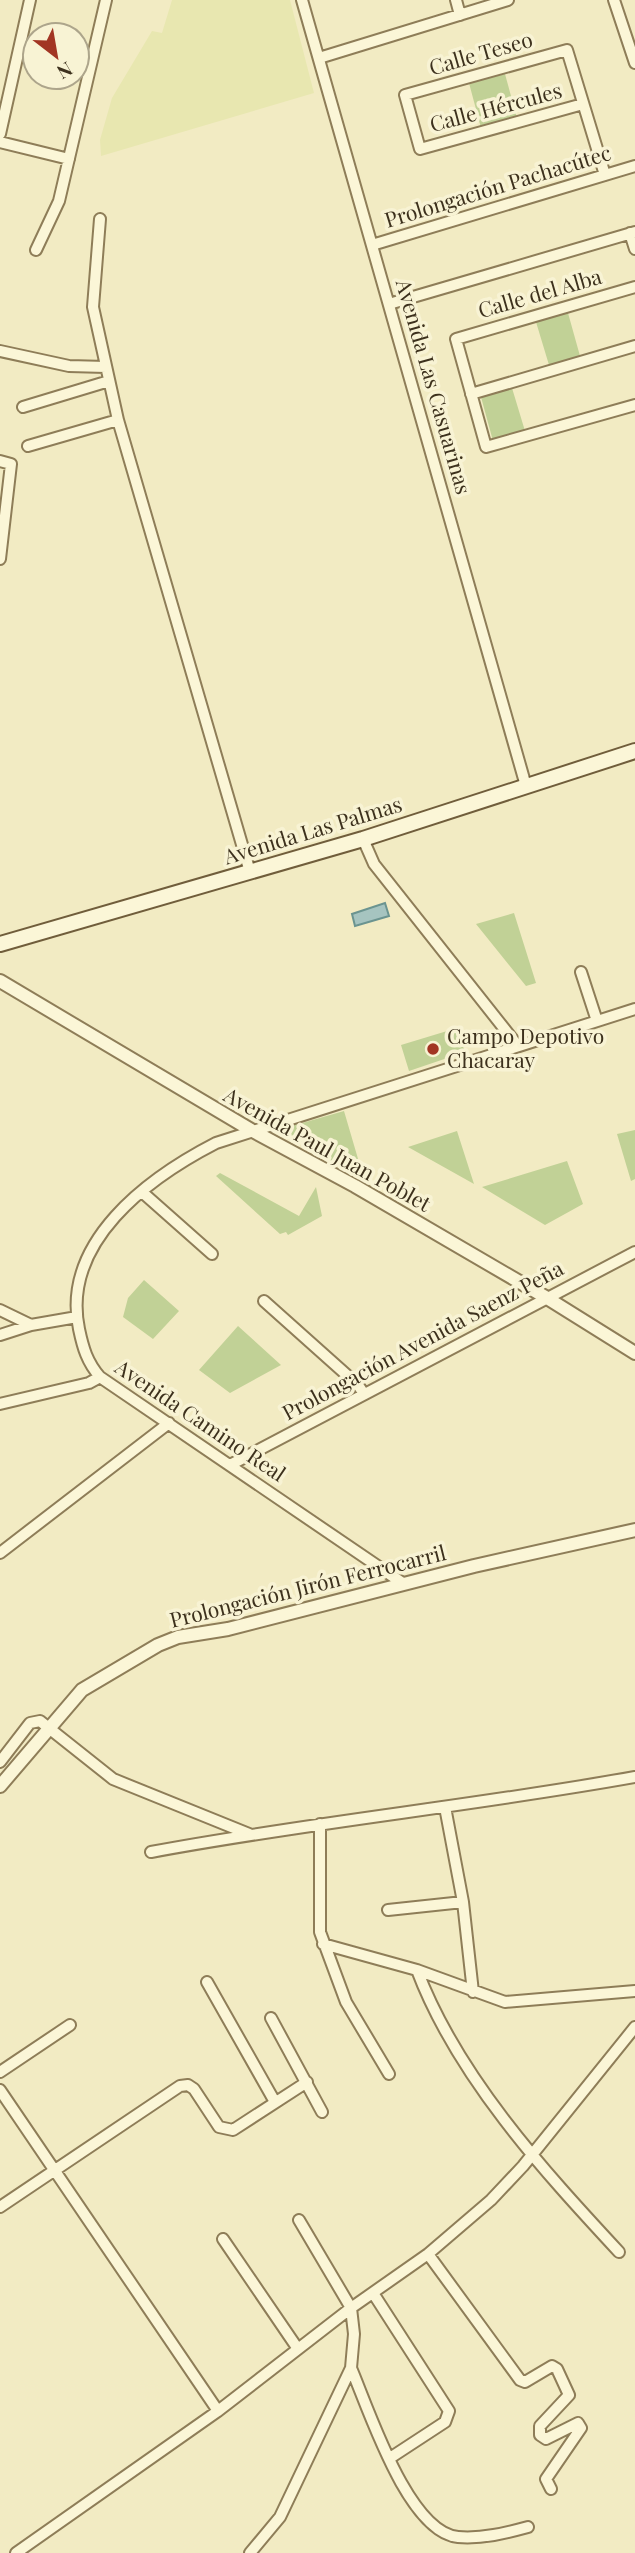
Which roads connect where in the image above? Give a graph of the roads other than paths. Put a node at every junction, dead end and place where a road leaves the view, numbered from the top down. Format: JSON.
{"nodes":[{"id":1,"x":30,"y":0,"type":"edge"},
{"id":2,"x":106,"y":0,"type":"edge"},
{"id":3,"x":302,"y":0,"type":"edge"},
{"id":4,"x":456,"y":0,"type":"edge"},
{"id":5,"x":508,"y":0,"type":"edge"},
{"id":6,"x":614,"y":0,"type":"edge"},
{"id":7,"x":460,"y":15,"type":"junction"},
{"id":8,"x":319,"y":58,"type":"junction"},
{"id":9,"x":635,"y":63,"type":"edge"},
{"id":10,"x":583,"y":104,"type":"junction"},
{"id":11,"x":0,"y":135,"type":"edge"},
{"id":12,"x":0,"y":142,"type":"edge"},
{"id":13,"x":420,"y":149,"type":"joint"},
{"id":14,"x":69,"y":159,"type":"junction"},
{"id":15,"x":635,"y":166,"type":"edge"},
{"id":16,"x":605,"y":175,"type":"junction"},
{"id":17,"x":100,"y":219,"type":"dead end"},
{"id":18,"x":633,"y":233,"type":"edge"},
{"id":19,"x":372,"y":245,"type":"junction"},
{"id":20,"x":635,"y":249,"type":"edge"},
{"id":21,"x":36,"y":250,"type":"dead end"},
{"id":22,"x":635,"y":286,"type":"edge"},
{"id":23,"x":389,"y":304,"type":"junction"},
{"id":24,"x":635,"y":346,"type":"edge"},
{"id":25,"x":0,"y":351,"type":"edge"},
{"id":26,"x":106,"y":367,"type":"junction"},
{"id":27,"x":110,"y":382,"type":"junction"},
{"id":28,"x":471,"y":394,"type":"junction"},
{"id":29,"x":635,"y":405,"type":"edge"},
{"id":30,"x":23,"y":407,"type":"dead end"},
{"id":31,"x":118,"y":419,"type":"junction"},
{"id":32,"x":28,"y":446,"type":"dead end"},
{"id":33,"x":0,"y":461,"type":"edge"},
{"id":34,"x":0,"y":558,"type":"edge"},
{"id":35,"x":635,"y":751,"type":"edge"},
{"id":36,"x":526,"y":786,"type":"junction"},
{"id":37,"x":363,"y":839,"type":"junction"},
{"id":38,"x":250,"y":872,"type":"junction"},
{"id":39,"x":0,"y":944,"type":"edge"},
{"id":40,"x":581,"y":971,"type":"dead end"},
{"id":41,"x":0,"y":981,"type":"edge"},
{"id":42,"x":635,"y":1009,"type":"edge"},
{"id":43,"x":597,"y":1021,"type":"junction"},
{"id":44,"x":518,"y":1046,"type":"junction"},
{"id":45,"x":251,"y":1130,"type":"junction"},
{"id":46,"x":142,"y":1192,"type":"junction"},
{"id":47,"x":635,"y":1252,"type":"edge"},
{"id":48,"x":212,"y":1254,"type":"dead end"},
{"id":49,"x":547,"y":1298,"type":"junction"},
{"id":50,"x":264,"y":1301,"type":"dead end"},
{"id":51,"x":0,"y":1310,"type":"edge"},
{"id":52,"x":76,"y":1317,"type":"junction"},
{"id":53,"x":31,"y":1325,"type":"junction"},
{"id":54,"x":0,"y":1335,"type":"edge"},
{"id":55,"x":635,"y":1353,"type":"edge"},
{"id":56,"x":100,"y":1377,"type":"junction"},
{"id":57,"x":364,"y":1394,"type":"junction"},
{"id":58,"x":0,"y":1404,"type":"edge"},
{"id":59,"x":169,"y":1423,"type":"junction"},
{"id":60,"x":230,"y":1465,"type":"junction"},
{"id":61,"x":635,"y":1530,"type":"edge"},
{"id":62,"x":0,"y":1553,"type":"edge"},
{"id":63,"x":404,"y":1584,"type":"junction"},
{"id":64,"x":50,"y":1728,"type":"junction"},
{"id":65,"x":2,"y":1755,"type":"edge"},
{"id":66,"x":635,"y":1777,"type":"edge"},
{"id":67,"x":0,"y":1786,"type":"edge"},
{"id":68,"x":445,"y":1807,"type":"junction"},
{"id":69,"x":320,"y":1824,"type":"junction"},
{"id":70,"x":248,"y":1834,"type":"junction"},
{"id":71,"x":151,"y":1852,"type":"dead end"},
{"id":72,"x":463,"y":1902,"type":"junction"},
{"id":73,"x":388,"y":1910,"type":"dead end"},
{"id":74,"x":323,"y":1944,"type":"junction"},
{"id":75,"x":417,"y":1970,"type":"junction"},
{"id":76,"x":207,"y":1982,"type":"dead end"},
{"id":77,"x":635,"y":1990,"type":"edge"},
{"id":78,"x":473,"y":1993,"type":"junction"},
{"id":79,"x":271,"y":2018,"type":"dead end"},
{"id":80,"x":70,"y":2025,"type":"dead end"},
{"id":81,"x":635,"y":2027,"type":"edge"},
{"id":82,"x":0,"y":2072,"type":"edge"},
{"id":83,"x":389,"y":2074,"type":"dead end"},
{"id":84,"x":307,"y":2082,"type":"junction"},
{"id":85,"x":0,"y":2090,"type":"edge"},
{"id":86,"x":275,"y":2102,"type":"junction"},
{"id":87,"x":323,"y":2112,"type":"dead end"},
{"id":88,"x":531,"y":2156,"type":"junction"},
{"id":89,"x":53,"y":2170,"type":"junction"},
{"id":90,"x":0,"y":2207,"type":"edge"},
{"id":91,"x":299,"y":2220,"type":"dead end"},
{"id":92,"x":222,"y":2239,"type":"dead end"},
{"id":93,"x":619,"y":2252,"type":"dead end"},
{"id":94,"x":428,"y":2255,"type":"junction"},
{"id":95,"x":373,"y":2293,"type":"junction"},
{"id":96,"x":351,"y":2308,"type":"junction"},
{"id":97,"x":298,"y":2349,"type":"junction"},
{"id":98,"x":351,"y":2368,"type":"junction"},
{"id":99,"x":218,"y":2411,"type":"junction"},
{"id":100,"x":390,"y":2458,"type":"junction"},
{"id":101,"x":551,"y":2489,"type":"dead end"},
{"id":102,"x":528,"y":2527,"type":"dead end"},
{"id":103,"x":16,"y":2553,"type":"edge"},
{"id":104,"x":250,"y":2553,"type":"edge"}],
"edges":[{"from":1,"to":11,"type":"street"},
{"from":2,"to":14,"type":"street"},
{"from":3,"to":8,"type":"street","name":"Avenida Las Casuarinas"},
{"from":4,"to":7,"type":"street"},
{"from":5,"to":7,"type":"street"},
{"from":6,"to":9,"type":"street"},
{"from":7,"to":8,"type":"street"},
{"from":8,"to":19,"type":"street","name":"Avenida Las Casuarinas"},
{"from":10,"to":13,"type":"street","name":"Calle Hércules"},
{"from":10,"to":13,"type":"street","name":"Calle Teseo"},
{"from":10,"to":16,"type":"street"},
{"from":12,"to":14,"type":"street"},
{"from":14,"to":21,"type":"street"},
{"from":15,"to":16,"type":"street","name":"Prolongación Pachacútec"},
{"from":16,"to":19,"type":"street","name":"Prolongación Pachacútec"},
{"from":17,"to":26,"type":"street"},
{"from":18,"to":20,"type":"street"},
{"from":18,"to":23,"type":"street"},
{"from":19,"to":23,"type":"street","name":"Avenida Las Casuarinas"},
{"from":22,"to":28,"type":"street","name":"Calle del Alba"},
{"from":23,"to":36,"type":"street","name":"Avenida Las Casuarinas"},
{"from":24,"to":28,"type":"street"},
{"from":25,"to":26,"type":"street"},
{"from":26,"to":27,"type":"street"},
{"from":27,"to":30,"type":"street"},
{"from":27,"to":31,"type":"street"},
{"from":28,"to":29,"type":"street"},
{"from":31,"to":32,"type":"street"},
{"from":31,"to":38,"type":"street"},
{"from":33,"to":34,"type":"street"},
{"from":35,"to":36,"type":"main road","name":"Avenida Las Palmas"},
{"from":36,"to":37,"type":"main road","name":"Avenida Las Palmas"},
{"from":37,"to":38,"type":"main road","name":"Avenida Las Palmas"},
{"from":37,"to":44,"type":"street"},
{"from":38,"to":39,"type":"main road","name":"Avenida Las Palmas"},
{"from":40,"to":43,"type":"street"},
{"from":41,"to":45,"type":"street","name":"Avenida Paul Juan Poblet"},
{"from":42,"to":43,"type":"street","name":"Avenida Camino Real"},
{"from":43,"to":44,"type":"street","name":"Avenida Camino Real"},
{"from":44,"to":45,"type":"street","name":"Avenida Camino Real"},
{"from":45,"to":46,"type":"street","name":"Avenida Camino Real"},
{"from":45,"to":49,"type":"street","name":"Avenida Paul Juan Poblet"},
{"from":46,"to":48,"type":"street"},
{"from":46,"to":52,"type":"street","name":"Avenida Camino Real"},
{"from":47,"to":49,"type":"street","name":"Prolongación Avenida Saenz Peña"},
{"from":49,"to":55,"type":"street","name":"Avenida Paul Juan Poblet"},
{"from":49,"to":57,"type":"street","name":"Prolongación Avenida Saenz Peña"},
{"from":50,"to":57,"type":"street"},
{"from":51,"to":53,"type":"street"},
{"from":52,"to":53,"type":"street"},
{"from":52,"to":56,"type":"street","name":"Avenida Camino Real"},
{"from":53,"to":54,"type":"street"},
{"from":56,"to":58,"type":"street"},
{"from":56,"to":59,"type":"street","name":"Avenida Camino Real"},
{"from":57,"to":60,"type":"street","name":"Prolongación Avenida Saenz Peña"},
{"from":59,"to":60,"type":"street","name":"Avenida Camino Real"},
{"from":59,"to":62,"type":"street"},
{"from":60,"to":63,"type":"street","name":"Avenida Camino Real"},
{"from":61,"to":63,"type":"street","name":"Prolongación Jirón Ferrocarril"},
{"from":63,"to":64,"type":"street","name":"Prolongación Jirón Ferrocarril"},
{"from":64,"to":65,"type":"street"},
{"from":64,"to":67,"type":"street","name":"Prolongación Jirón Ferrocarril"},
{"from":64,"to":70,"type":"street"},
{"from":66,"to":68,"type":"street"},
{"from":68,"to":69,"type":"street"},
{"from":68,"to":72,"type":"street"},
{"from":69,"to":70,"type":"street"},
{"from":69,"to":74,"type":"street"},
{"from":70,"to":71,"type":"street"},
{"from":72,"to":73,"type":"street"},
{"from":72,"to":78,"type":"street"},
{"from":74,"to":75,"type":"street"},
{"from":74,"to":83,"type":"street"},
{"from":75,"to":78,"type":"street"},
{"from":75,"to":88,"type":"street"},
{"from":76,"to":86,"type":"street"},
{"from":77,"to":78,"type":"street"},
{"from":79,"to":84,"type":"street"},
{"from":80,"to":82,"type":"street"},
{"from":81,"to":88,"type":"street"},
{"from":84,"to":86,"type":"street"},
{"from":84,"to":87,"type":"street"},
{"from":85,"to":89,"type":"street"},
{"from":86,"to":89,"type":"street"},
{"from":88,"to":93,"type":"street"},
{"from":88,"to":94,"type":"street"},
{"from":89,"to":90,"type":"street"},
{"from":89,"to":99,"type":"street"},
{"from":91,"to":96,"type":"street"},
{"from":92,"to":97,"type":"street"},
{"from":94,"to":95,"type":"street"},
{"from":94,"to":101,"type":"street"},
{"from":95,"to":96,"type":"street"},
{"from":95,"to":100,"type":"street"},
{"from":96,"to":97,"type":"street"},
{"from":96,"to":98,"type":"street"},
{"from":97,"to":99,"type":"street"},
{"from":98,"to":100,"type":"street"},
{"from":98,"to":104,"type":"street"},
{"from":99,"to":103,"type":"street"},
{"from":100,"to":102,"type":"street"}]}
